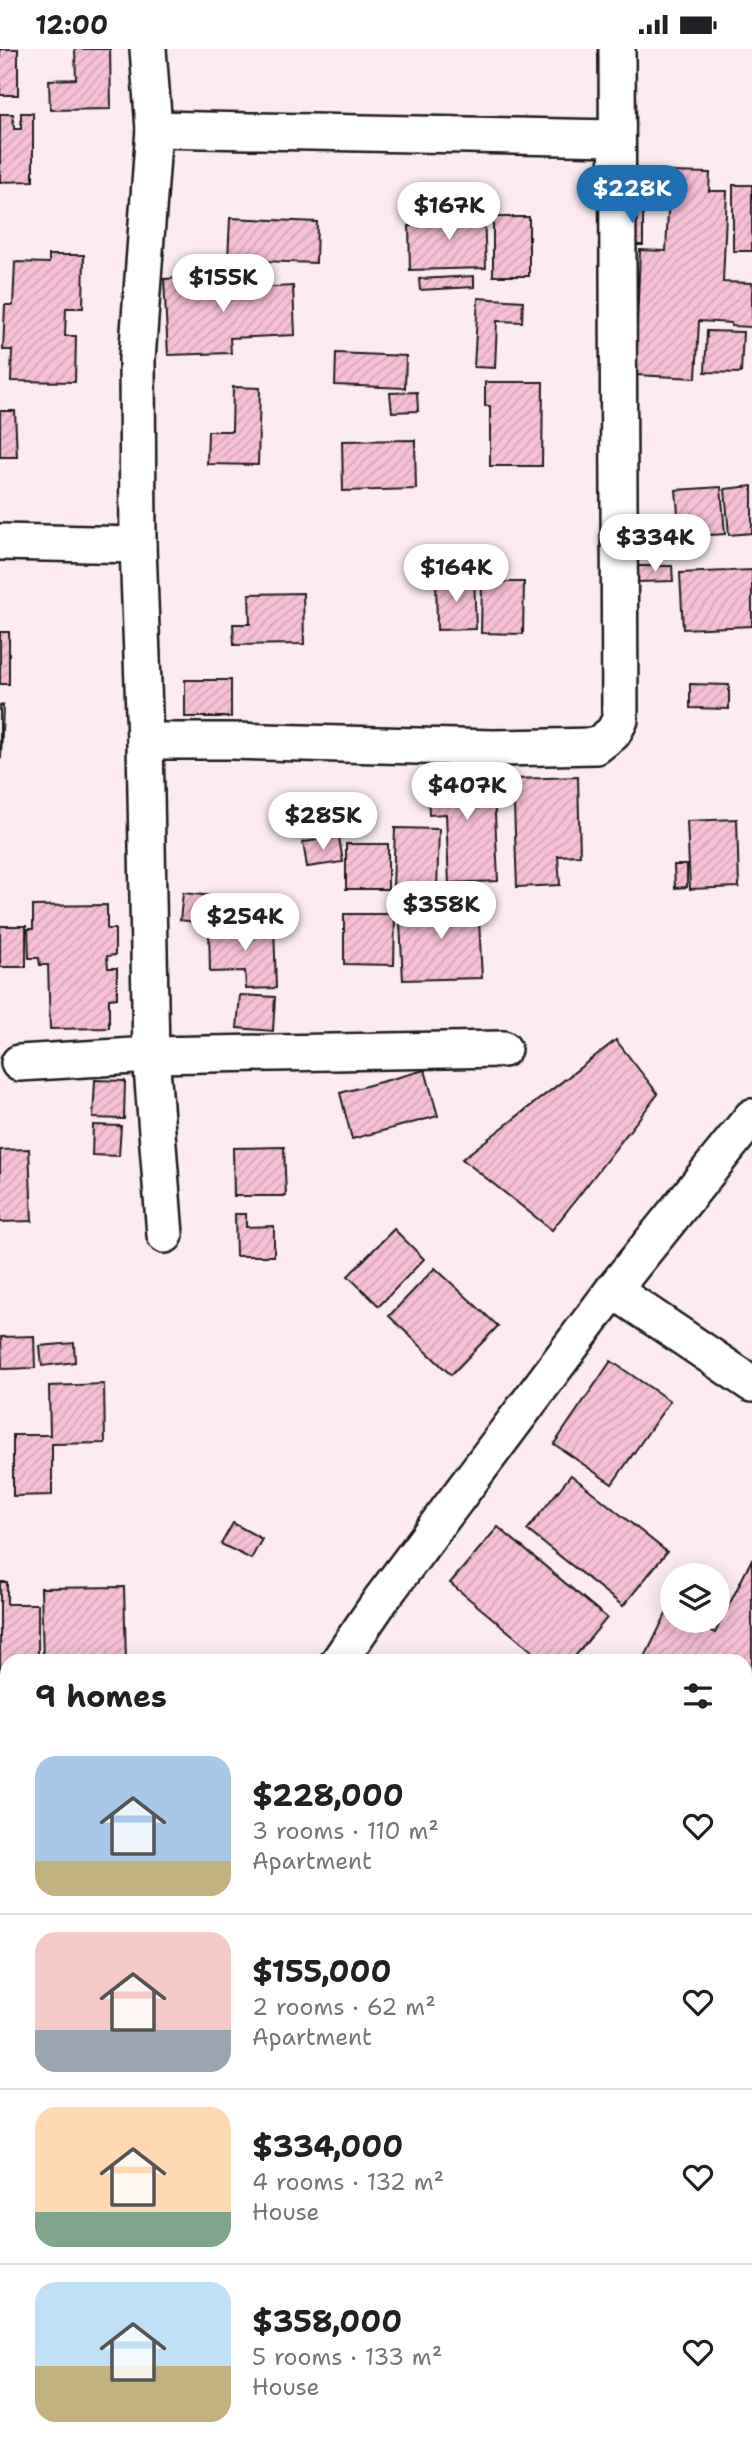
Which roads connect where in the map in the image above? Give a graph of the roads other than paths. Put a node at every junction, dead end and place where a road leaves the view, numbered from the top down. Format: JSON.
{"nodes":[{"id":1,"x":148,"y":49,"type":"edge"},
{"id":2,"x":617,"y":49,"type":"edge"},
{"id":3,"x":154,"y":129,"type":"junction"},
{"id":4,"x":616,"y":138,"type":"junction"},
{"id":5,"x":0,"y":542,"type":"edge"},
{"id":6,"x":138,"y":545,"type":"junction"},
{"id":7,"x":145,"y":741,"type":"junction"},
{"id":8,"x":503,"y":1049,"type":"dead end"},
{"id":9,"x":151,"y":1055,"type":"junction"},
{"id":10,"x":19,"y":1063,"type":"dead end"},
{"id":11,"x":752,"y":1117,"type":"edge"},
{"id":12,"x":165,"y":1235,"type":"dead end"},
{"id":13,"x":613,"y":1290,"type":"junction"},
{"id":14,"x":752,"y":1384,"type":"edge"},
{"id":15,"x":344,"y":1654,"type":"edge"}],
"edges":[{"from":1,"to":3,"type":"street"},
{"from":2,"to":4,"type":"street"},
{"from":3,"to":4,"type":"street"},
{"from":3,"to":6,"type":"street"},
{"from":4,"to":7,"type":"street"},
{"from":5,"to":6,"type":"street"},
{"from":6,"to":7,"type":"street"},
{"from":7,"to":9,"type":"street"},
{"from":8,"to":9,"type":"street"},
{"from":9,"to":10,"type":"street"},
{"from":9,"to":12,"type":"street"},
{"from":11,"to":13,"type":"street"},
{"from":13,"to":14,"type":"street"},
{"from":13,"to":15,"type":"street"}]}
